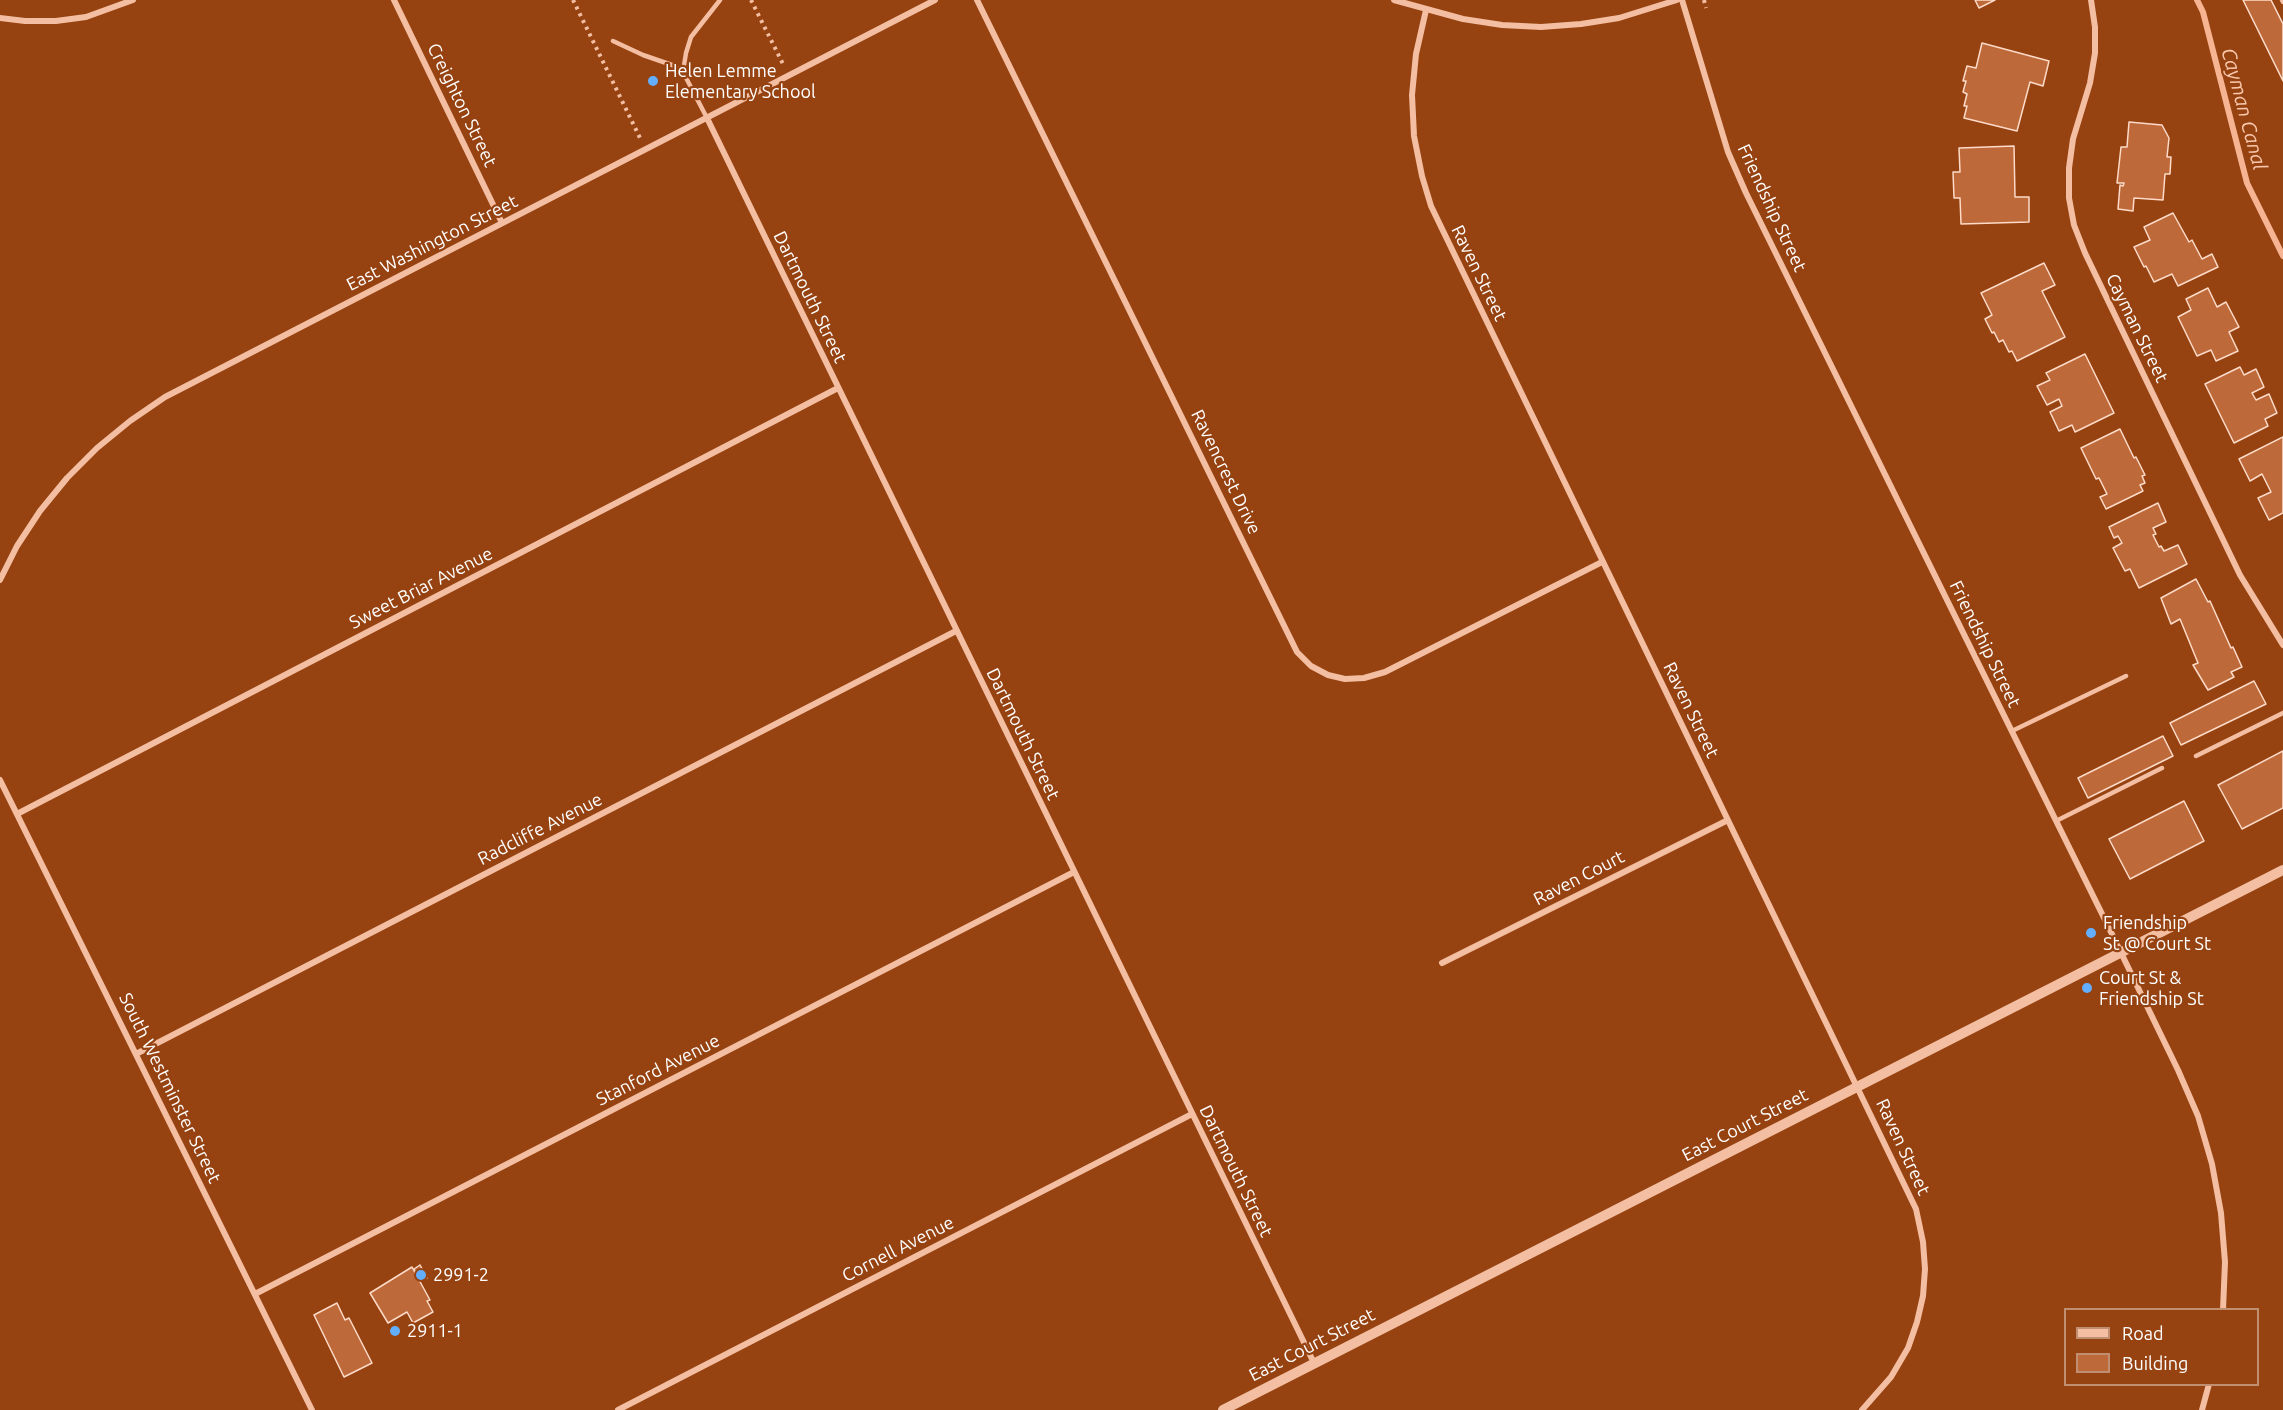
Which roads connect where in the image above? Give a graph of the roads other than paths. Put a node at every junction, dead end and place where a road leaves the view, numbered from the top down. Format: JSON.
{"nodes":[{"id":1,"x":133,"y":0,"type":"edge"},
{"id":2,"x":394,"y":0,"type":"edge"},
{"id":3,"x":720,"y":0,"type":"edge"},
{"id":4,"x":935,"y":0,"type":"edge"},
{"id":5,"x":977,"y":0,"type":"edge"},
{"id":6,"x":1394,"y":0,"type":"edge"},
{"id":7,"x":1677,"y":0,"type":"edge"},
{"id":8,"x":1682,"y":0,"type":"edge"},
{"id":9,"x":2091,"y":0,"type":"edge"},
{"id":10,"x":1426,"y":10,"type":"junction"},
{"id":11,"x":0,"y":18,"type":"edge"},
{"id":12,"x":614,"y":41,"type":"dead end"},
{"id":13,"x":683,"y":72,"type":"junction"},
{"id":14,"x":707,"y":118,"type":"junction"},
{"id":15,"x":502,"y":223,"type":"junction"},
{"id":16,"x":838,"y":388,"type":"junction"},
{"id":17,"x":1602,"y":562,"type":"junction"},
{"id":18,"x":0,"y":580,"type":"edge"},
{"id":19,"x":956,"y":631,"type":"junction"},
{"id":20,"x":2283,"y":645,"type":"edge"},
{"id":21,"x":2126,"y":675,"type":"dead end"},
{"id":22,"x":2283,"y":713,"type":"edge"},
{"id":23,"x":2012,"y":731,"type":"junction"},
{"id":24,"x":2196,"y":756,"type":"dead end"},
{"id":25,"x":2162,"y":768,"type":"dead end"},
{"id":26,"x":0,"y":780,"type":"edge"},
{"id":27,"x":17,"y":814,"type":"junction"},
{"id":28,"x":1728,"y":820,"type":"junction"},
{"id":29,"x":2056,"y":821,"type":"junction"},
{"id":30,"x":2283,"y":870,"type":"edge"},
{"id":31,"x":1074,"y":872,"type":"junction"},
{"id":32,"x":2121,"y":953,"type":"junction"},
{"id":33,"x":1442,"y":963,"type":"dead end"},
{"id":34,"x":136,"y":1054,"type":"junction"},
{"id":35,"x":1858,"y":1086,"type":"junction"},
{"id":36,"x":1192,"y":1114,"type":"junction"},
{"id":37,"x":255,"y":1294,"type":"junction"},
{"id":38,"x":2223,"y":1308,"type":"edge"},
{"id":39,"x":1314,"y":1363,"type":"junction"},
{"id":40,"x":2208,"y":1386,"type":"edge"},
{"id":41,"x":312,"y":1410,"type":"edge"},
{"id":42,"x":618,"y":1410,"type":"edge"},
{"id":43,"x":1223,"y":1410,"type":"edge"},
{"id":44,"x":1862,"y":1410,"type":"edge"},
{"id":45,"x":2202,"y":1410,"type":"edge"}],
"edges":[{"from":1,"to":11,"type":"street"},
{"from":2,"to":15,"type":"street","name":"Creighton Street"},
{"from":3,"to":13,"type":"lane"},
{"from":4,"to":14,"type":"street","name":"East Washington Street"},
{"from":5,"to":17,"type":"street","name":"Ravencrest Drive"},
{"from":6,"to":10,"type":"street"},
{"from":7,"to":10,"type":"street"},
{"from":8,"to":23,"type":"street","name":"Friendship Street"},
{"from":9,"to":20,"type":"street","name":"Cayman Street"},
{"from":10,"to":17,"type":"street","name":"Raven Street"},
{"from":12,"to":13,"type":"lane"},
{"from":13,"to":14,"type":"lane"},
{"from":14,"to":15,"type":"street","name":"East Washington Street"},
{"from":14,"to":16,"type":"street","name":"Dartmouth Street"},
{"from":15,"to":18,"type":"street","name":"East Washington Street"},
{"from":16,"to":19,"type":"street","name":"Dartmouth Street"},
{"from":16,"to":27,"type":"street","name":"Sweet Briar Avenue"},
{"from":17,"to":28,"type":"street","name":"Raven Street"},
{"from":19,"to":31,"type":"street","name":"Dartmouth Street"},
{"from":19,"to":34,"type":"street","name":"Radcliffe Avenue"},
{"from":21,"to":23,"type":"lane"},
{"from":22,"to":24,"type":"lane"},
{"from":23,"to":29,"type":"street","name":"Friendship Street"},
{"from":25,"to":29,"type":"lane"},
{"from":26,"to":27,"type":"street","name":"South Westminster Street"},
{"from":27,"to":34,"type":"street","name":"South Westminster Street"},
{"from":28,"to":33,"type":"street","name":"Raven Court"},
{"from":28,"to":35,"type":"street","name":"Raven Street"},
{"from":29,"to":32,"type":"street","name":"Friendship Street"},
{"from":30,"to":32,"type":"street","name":"East Court Street"},
{"from":31,"to":36,"type":"street","name":"Dartmouth Street"},
{"from":31,"to":37,"type":"street","name":"Stanford Avenue"},
{"from":32,"to":35,"type":"street","name":"East Court Street"},
{"from":32,"to":38,"type":"street","name":"Friendship Street"},
{"from":34,"to":37,"type":"street","name":"South Westminster Street"},
{"from":35,"to":39,"type":"street","name":"East Court Street"},
{"from":35,"to":44,"type":"street","name":"Raven Street"},
{"from":36,"to":39,"type":"street","name":"Dartmouth Street"},
{"from":36,"to":42,"type":"street","name":"Cornell Avenue"},
{"from":37,"to":41,"type":"street","name":"South Westminster Street"},
{"from":39,"to":43,"type":"street","name":"East Court Street"},
{"from":40,"to":45,"type":"street"}]}
